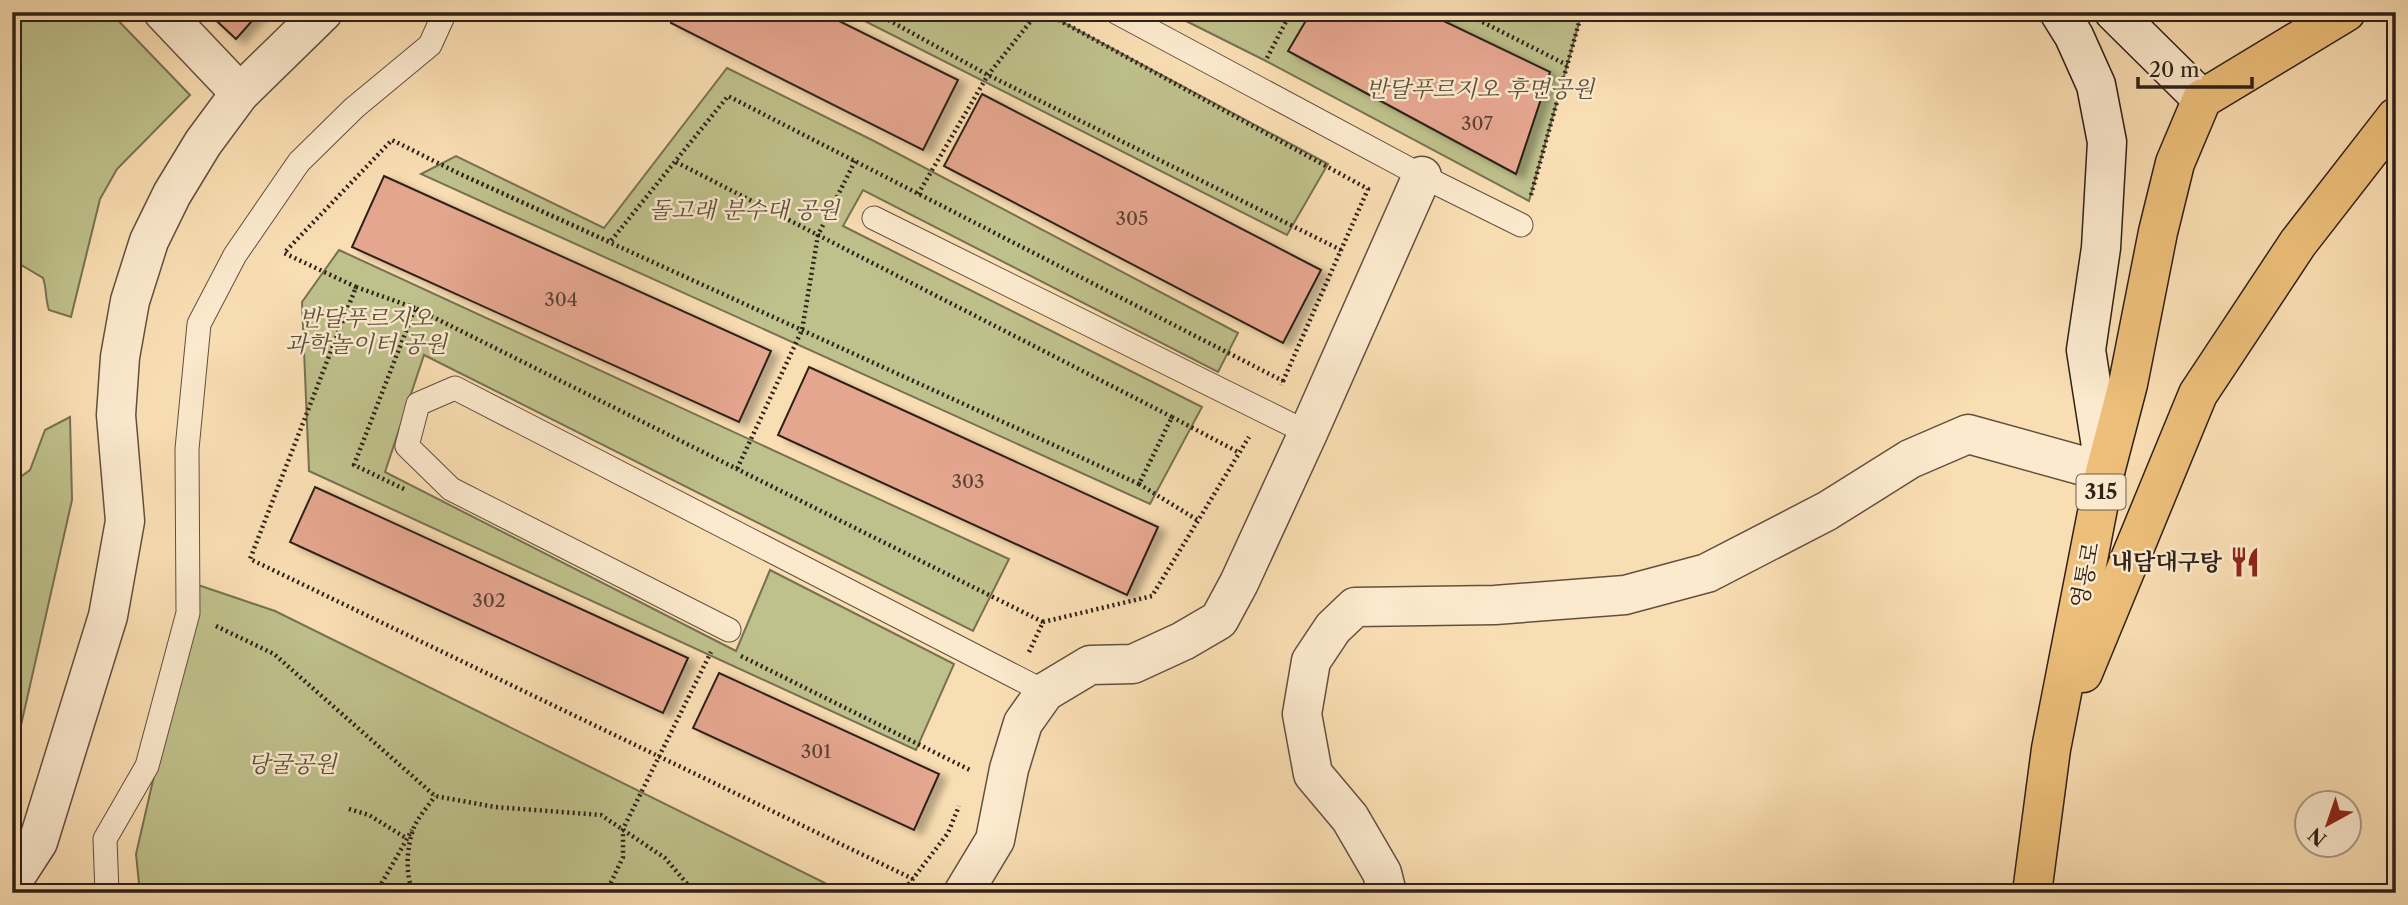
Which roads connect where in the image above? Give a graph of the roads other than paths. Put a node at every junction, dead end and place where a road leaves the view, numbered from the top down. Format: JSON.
{"nodes":[{"id":1,"x":163,"y":12,"type":"edge"},
{"id":2,"x":323,"y":12,"type":"edge"},
{"id":3,"x":445,"y":12,"type":"edge"},
{"id":4,"x":1116,"y":12,"type":"edge"},
{"id":5,"x":2059,"y":12,"type":"edge"},
{"id":6,"x":2114,"y":12,"type":"edge"},
{"id":7,"x":2346,"y":12,"type":"edge"},
{"id":8,"x":240,"y":93,"type":"junction"},
{"id":9,"x":2202,"y":99,"type":"junction"},
{"id":10,"x":2396,"y":117,"type":"edge"},
{"id":11,"x":1422,"y":176,"type":"junction"},
{"id":12,"x":874,"y":218,"type":"dead end"},
{"id":13,"x":1521,"y":225,"type":"dead end"},
{"id":14,"x":1308,"y":433,"type":"junction"},
{"id":15,"x":2105,"y":472,"type":"junction"},
{"id":16,"x":722,"y":636,"type":"road end"},
{"id":17,"x":1031,"y":685,"type":"junction"},
{"id":18,"x":2051,"y":749,"type":"junction"},
{"id":19,"x":12,"y":882,"type":"edge"},
{"id":20,"x":2030,"y":889,"type":"edge"},
{"id":21,"x":107,"y":893,"type":"edge"},
{"id":22,"x":963,"y":893,"type":"edge"},
{"id":23,"x":1387,"y":893,"type":"edge"}],
"edges":[{"from":1,"to":8,"type":"street"},
{"from":2,"to":8,"type":"street"},
{"from":3,"to":21,"type":"lane"},
{"from":4,"to":11,"type":"lane"},
{"from":5,"to":15,"type":"street"},
{"from":6,"to":9,"type":"street"},
{"from":7,"to":9,"type":"main road"},
{"from":8,"to":19,"type":"street"},
{"from":9,"to":15,"type":"main road","name":"영통로","number":"315"},
{"from":10,"to":18,"type":"main road","number":"315"},
{"from":11,"to":13,"type":"lane"},
{"from":11,"to":14,"type":"street"},
{"from":12,"to":14,"type":"lane"},
{"from":14,"to":17,"type":"street"},
{"from":15,"to":18,"type":"main road","name":"영통로","number":"315"},
{"from":15,"to":23,"type":"street"},
{"from":16,"to":17,"type":"lane"},
{"from":17,"to":22,"type":"street"},
{"from":18,"to":20,"type":"main road","name":"영통로","number":"315"}]}
